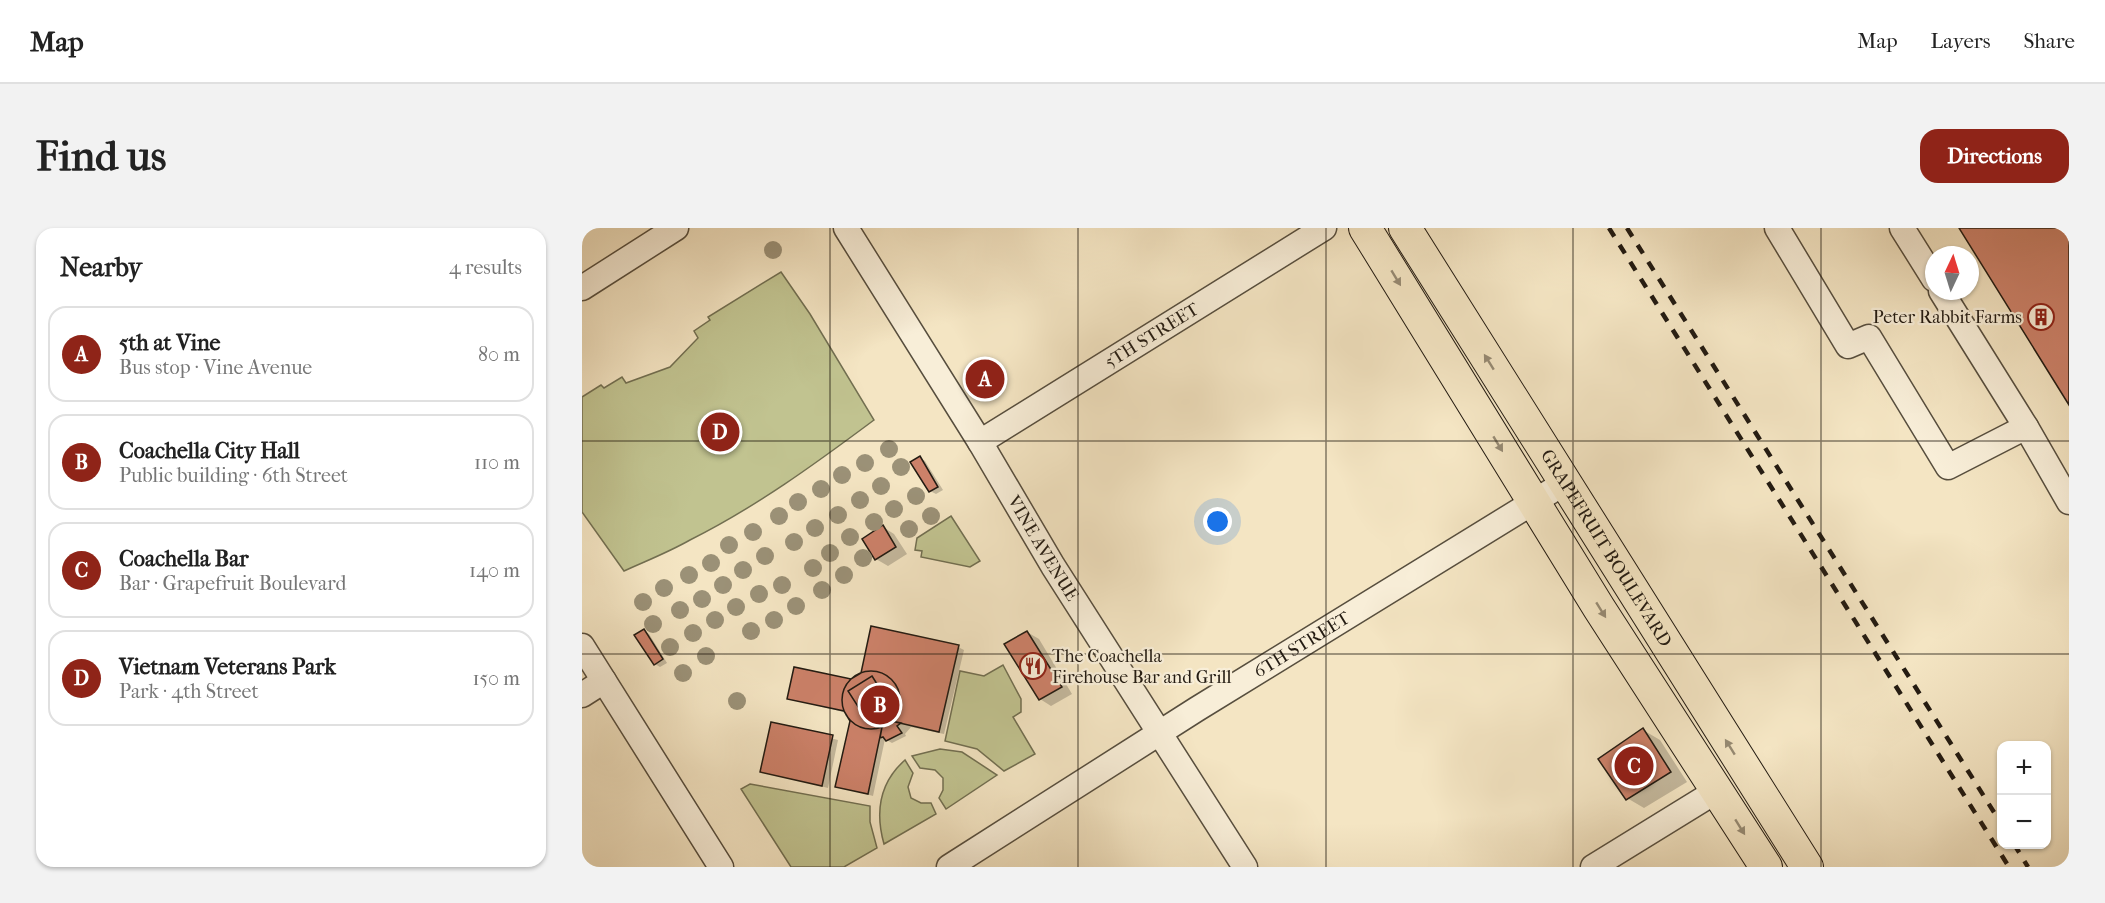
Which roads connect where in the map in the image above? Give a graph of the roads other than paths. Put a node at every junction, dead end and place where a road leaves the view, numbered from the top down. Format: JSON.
{"nodes":[{"id":1,"x":676,"y":228,"type":"edge"},
{"id":2,"x":846,"y":228,"type":"edge"},
{"id":3,"x":1324,"y":228,"type":"edge"},
{"id":4,"x":1365,"y":228,"type":"edge"},
{"id":5,"x":1405,"y":228,"type":"edge"},
{"id":6,"x":1778,"y":228,"type":"edge"},
{"id":7,"x":1902,"y":228,"type":"edge"},
{"id":8,"x":1925,"y":265,"type":"edge"},
{"id":9,"x":582,"y":288,"type":"edge"},
{"id":10,"x":1947,"y":300,"type":"edge"},
{"id":11,"x":2026,"y":428,"type":"junction"},
{"id":12,"x":981,"y":442,"type":"junction"},
{"id":13,"x":1566,"y":482,"type":"junction"},
{"id":14,"x":1533,"y":500,"type":"junction"},
{"id":15,"x":2069,"y":502,"type":"edge"},
{"id":16,"x":582,"y":646,"type":"edge"},
{"id":17,"x":604,"y":681,"type":"junction"},
{"id":18,"x":582,"y":695,"type":"edge"},
{"id":19,"x":1161,"y":732,"type":"junction"},
{"id":20,"x":1718,"y":790,"type":"junction"},
{"id":21,"x":721,"y":867,"type":"edge"},
{"id":22,"x":949,"y":867,"type":"edge"},
{"id":23,"x":1245,"y":867,"type":"edge"},
{"id":24,"x":1593,"y":867,"type":"edge"},
{"id":25,"x":1766,"y":867,"type":"edge"},
{"id":26,"x":1807,"y":867,"type":"edge"}],
"edges":[{"from":1,"to":9,"type":"street"},
{"from":2,"to":12,"type":"street","name":"VINE AVENUE"},
{"from":3,"to":12,"type":"street","name":"5TH STREET"},
{"from":4,"to":14,"type":"main road","name":"GRAPEFRUIT BOULEVARD","one_way":true},
{"from":13,"to":5,"type":"main road","name":"GRAPEFRUIT BOULEVARD","one_way":true},
{"from":6,"to":11,"type":"street"},
{"from":7,"to":8,"type":"street"},
{"from":10,"to":11,"type":"street"},
{"from":11,"to":15,"type":"street"},
{"from":12,"to":19,"type":"street","name":"VINE AVENUE"},
{"from":13,"to":14,"type":"street","name":"6TH STREET"},
{"from":26,"to":13,"type":"main road","name":"GRAPEFRUIT BOULEVARD","one_way":true},
{"from":14,"to":19,"type":"street","name":"6TH STREET"},
{"from":14,"to":20,"type":"main road","name":"GRAPEFRUIT BOULEVARD","one_way":true},
{"from":16,"to":17,"type":"street"},
{"from":17,"to":18,"type":"street"},
{"from":17,"to":21,"type":"street"},
{"from":19,"to":22,"type":"street","name":"6TH STREET"},
{"from":19,"to":23,"type":"street","name":"VINE AVENUE"},
{"from":20,"to":24,"type":"street"},
{"from":20,"to":25,"type":"main road","name":"GRAPEFRUIT BOULEVARD","one_way":true}]}
